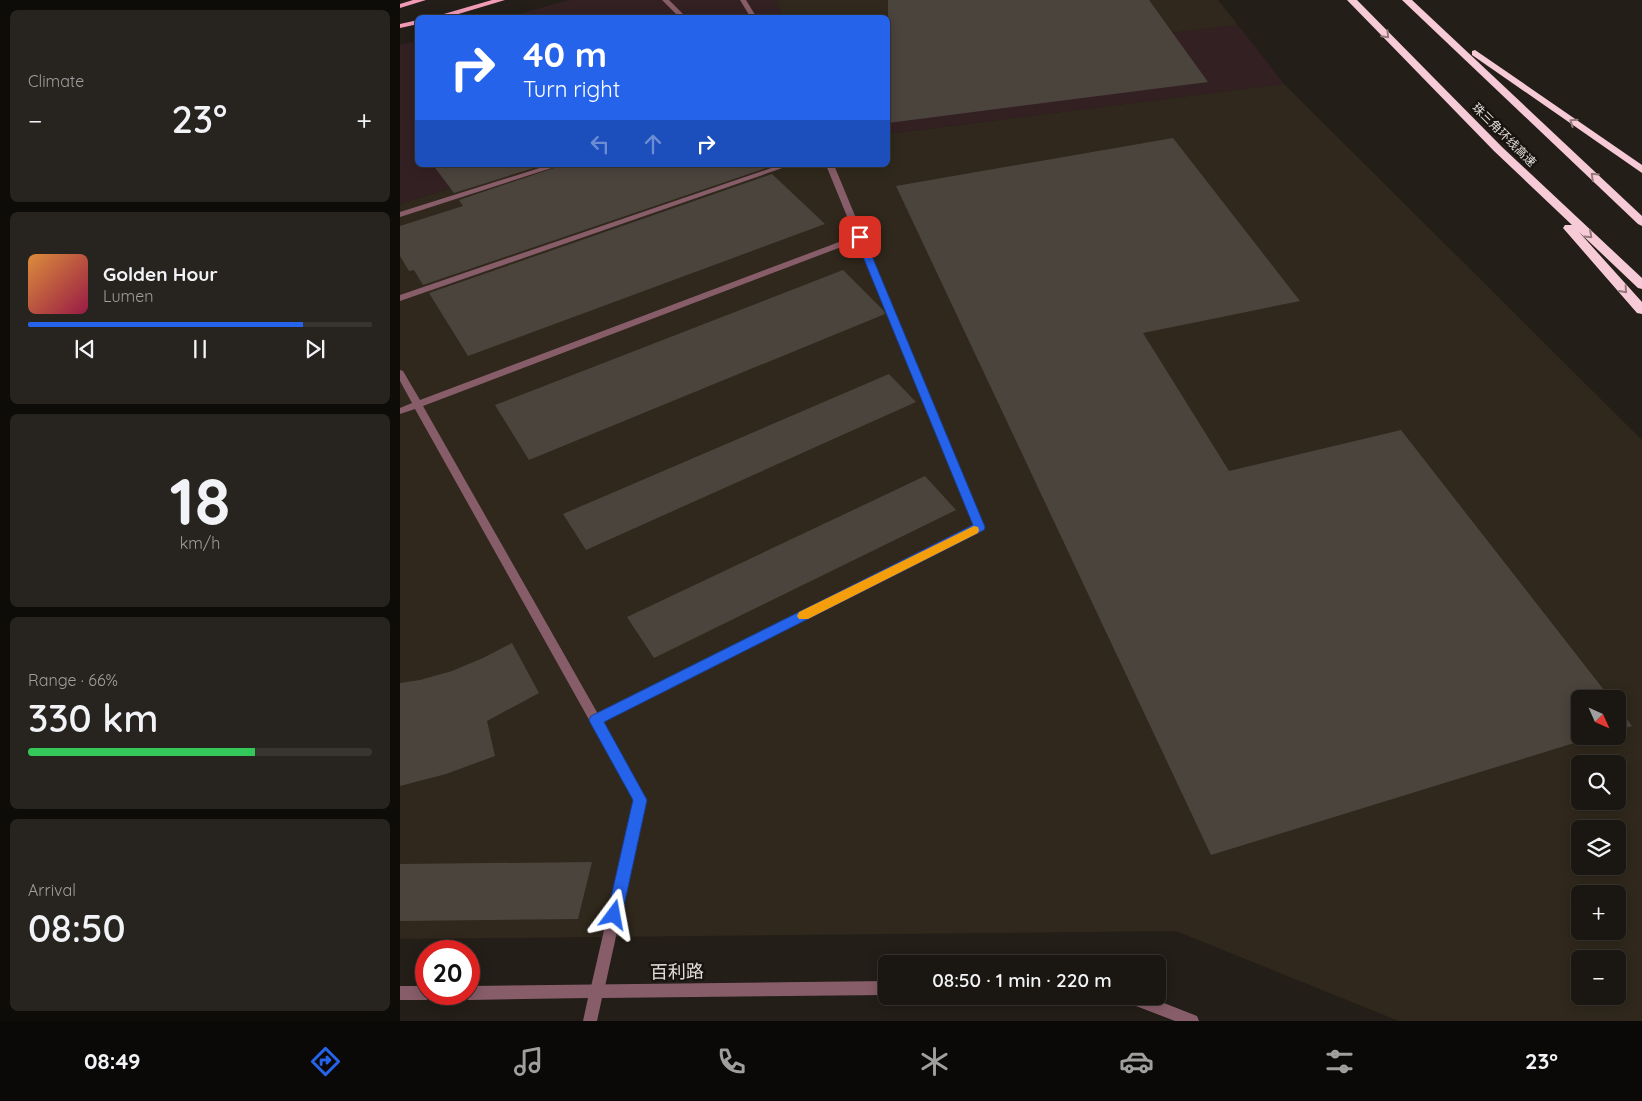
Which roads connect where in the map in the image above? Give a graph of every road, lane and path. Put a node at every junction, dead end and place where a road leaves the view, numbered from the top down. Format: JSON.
{"nodes":[{"id":1,"x":422,"y":0,"type":"edge"},
{"id":2,"x":501,"y":0,"type":"edge"},
{"id":3,"x":664,"y":0,"type":"edge"},
{"id":4,"x":743,"y":0,"type":"edge"},
{"id":5,"x":1352,"y":0,"type":"edge"},
{"id":6,"x":1408,"y":0,"type":"edge"},
{"id":7,"x":400,"y":6,"type":"edge"},
{"id":8,"x":445,"y":15,"type":"edge"},
{"id":9,"x":681,"y":15,"type":"edge"},
{"id":10,"x":752,"y":15,"type":"edge"},
{"id":11,"x":1430,"y":22,"type":"junction"},
{"id":12,"x":415,"y":23,"type":"edge"},
{"id":13,"x":400,"y":26,"type":"edge"},
{"id":14,"x":1498,"y":149,"type":"junction"},
{"id":15,"x":551,"y":167,"type":"edge"},
{"id":16,"x":781,"y":167,"type":"edge"},
{"id":17,"x":831,"y":167,"type":"edge"},
{"id":18,"x":1642,"y":170,"type":"edge"},
{"id":19,"x":400,"y":215,"type":"edge"},
{"id":20,"x":1642,"y":222,"type":"edge"},
{"id":21,"x":860,"y":237,"type":"junction"},
{"id":22,"x":1642,"y":285,"type":"edge"},
{"id":23,"x":400,"y":298,"type":"edge"},
{"id":24,"x":1642,"y":310,"type":"edge"},
{"id":25,"x":400,"y":373,"type":"edge"},
{"id":26,"x":417,"y":404,"type":"junction"},
{"id":27,"x":400,"y":411,"type":"edge"},
{"id":28,"x":596,"y":720,"type":"junction"},
{"id":29,"x":878,"y":988,"type":"edge"},
{"id":30,"x":597,"y":991,"type":"junction"},
{"id":31,"x":480,"y":992,"type":"edge"},
{"id":32,"x":400,"y":993,"type":"edge"},
{"id":33,"x":415,"y":993,"type":"edge"},
{"id":34,"x":1151,"y":1005,"type":"edge"},
{"id":35,"x":590,"y":1021,"type":"edge"},
{"id":36,"x":1192,"y":1021,"type":"edge"}],
"edges":[{"from":1,"to":7,"type":"main road"},
{"from":2,"to":8,"type":"main road"},
{"from":3,"to":9,"type":"street"},
{"from":4,"to":10,"type":"street"},
{"from":5,"to":14,"type":"highway","name":"珠三角环线高速","one_way":true},
{"from":6,"to":11,"type":"highway"},
{"from":18,"to":11,"type":"highway","one_way":true},
{"from":20,"to":11,"type":"highway","one_way":true},
{"from":12,"to":13,"type":"main road"},
{"from":14,"to":22,"type":"highway","name":"珠三角环线高速","one_way":true},
{"from":14,"to":24,"type":"highway","one_way":true},
{"from":15,"to":19,"type":"street"},
{"from":16,"to":23,"type":"street"},
{"from":17,"to":21,"type":"street"},
{"from":21,"to":26,"type":"street"},
{"from":21,"to":28,"type":"street"},
{"from":25,"to":26,"type":"street"},
{"from":26,"to":27,"type":"street"},
{"from":26,"to":28,"type":"street"},
{"from":28,"to":30,"type":"street"},
{"from":29,"to":30,"type":"street","name":"百利路"},
{"from":30,"to":31,"type":"street","name":"百利路"},
{"from":30,"to":35,"type":"street"},
{"from":32,"to":33,"type":"street"},
{"from":34,"to":36,"type":"street"}]}
